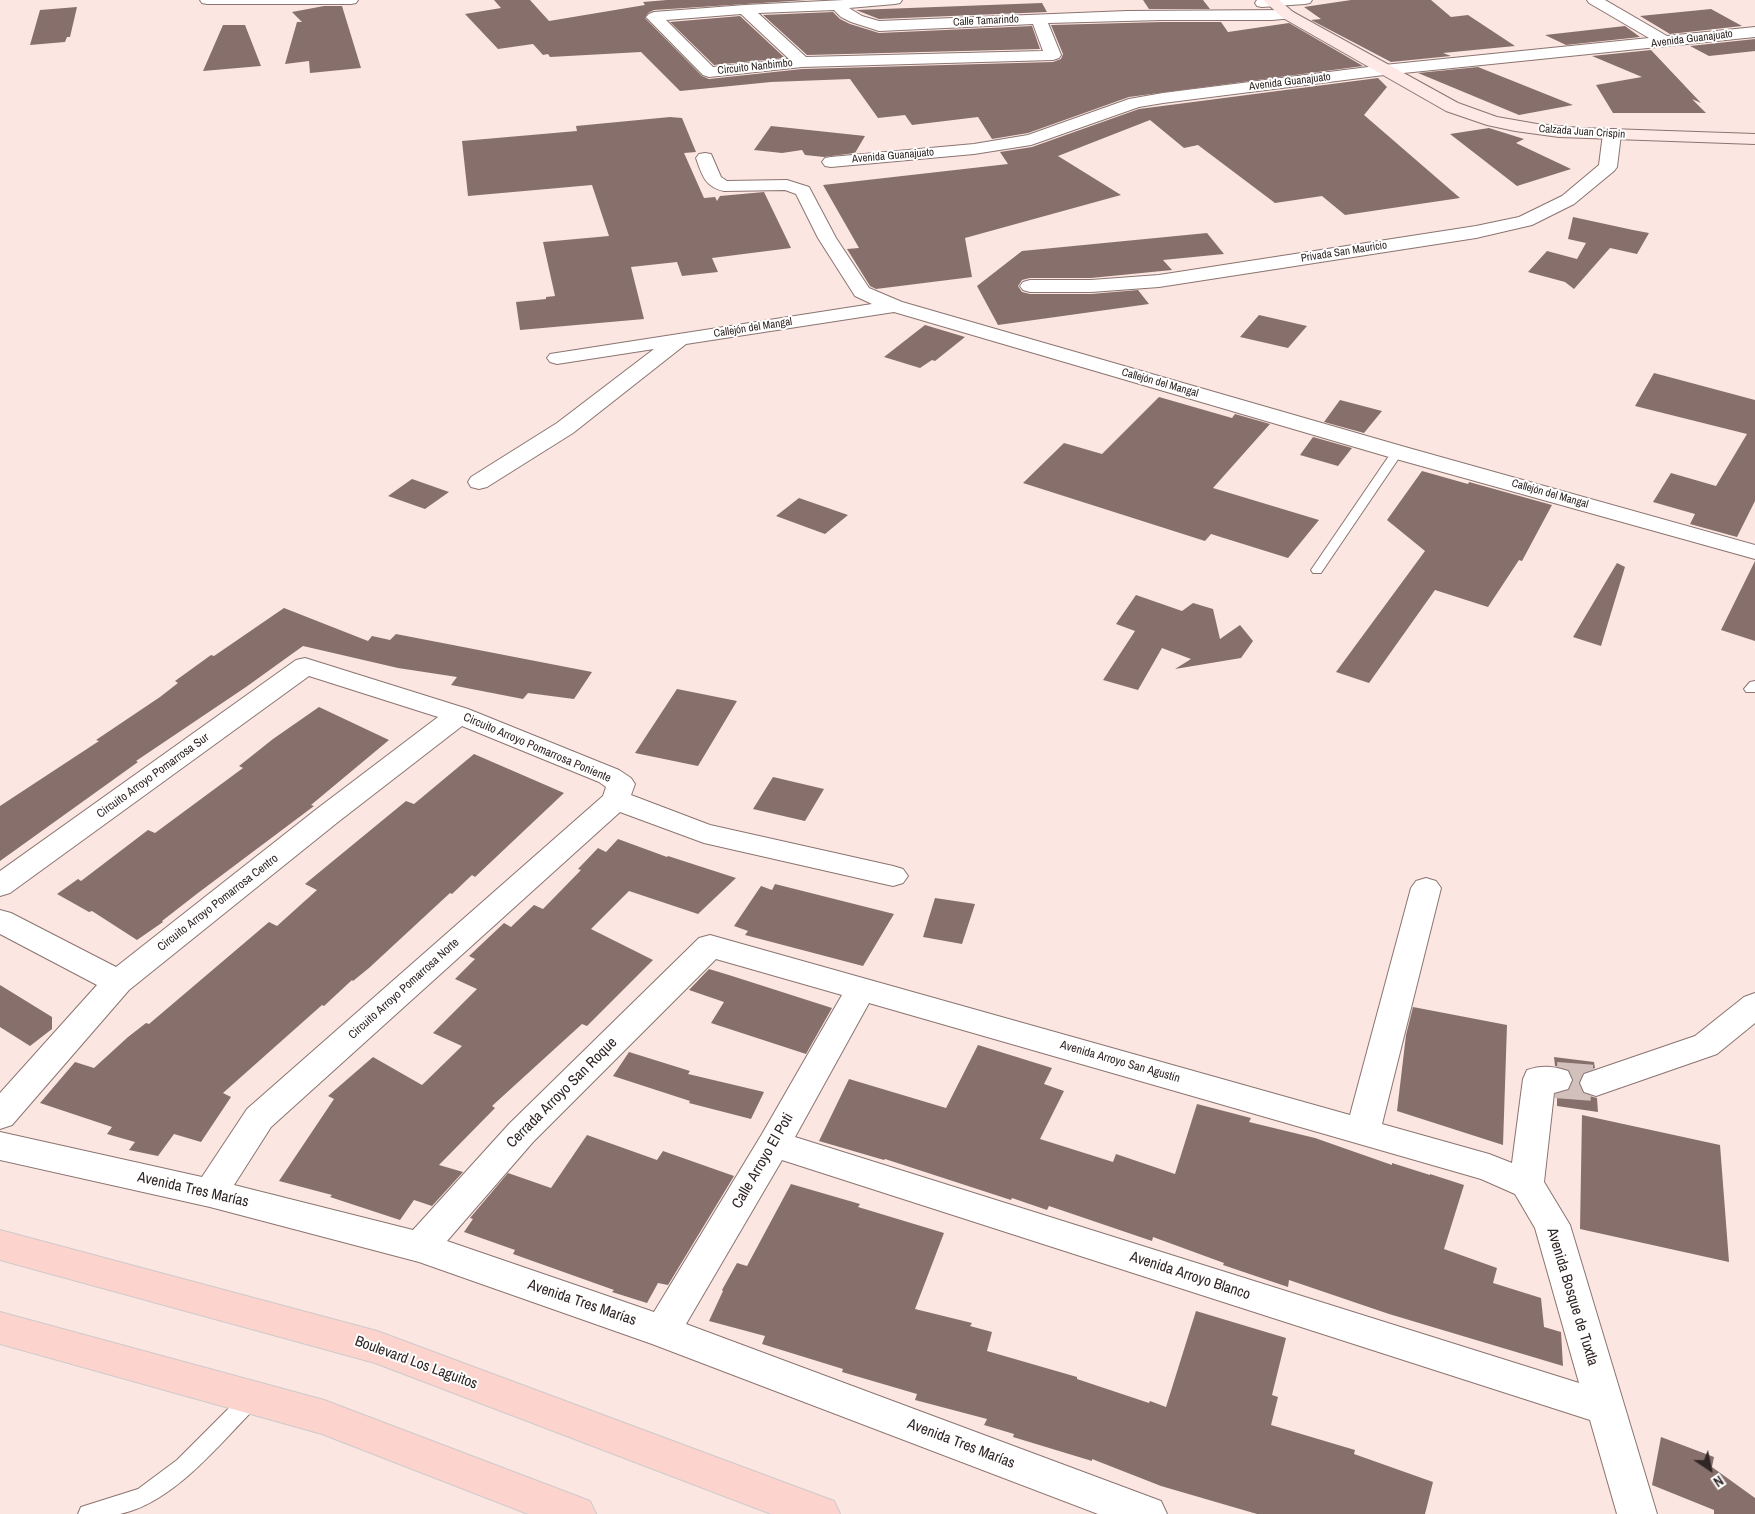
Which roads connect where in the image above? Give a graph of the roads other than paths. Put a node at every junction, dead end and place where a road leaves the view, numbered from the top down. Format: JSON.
{"nodes":[{"id":1,"x":207,"y":0,"type":"edge"},
{"id":2,"x":351,"y":0,"type":"edge"},
{"id":3,"x":895,"y":0,"type":"edge"},
{"id":4,"x":1131,"y":0,"type":"edge"},
{"id":5,"x":1306,"y":0,"type":"edge"},
{"id":6,"x":1594,"y":0,"type":"edge"},
{"id":7,"x":1272,"y":1,"type":"edge"},
{"id":8,"x":838,"y":5,"type":"junction"},
{"id":9,"x":745,"y":9,"type":"junction"},
{"id":10,"x":1198,"y":14,"type":"junction"},
{"id":11,"x":1142,"y":15,"type":"junction"},
{"id":12,"x":1288,"y":15,"type":"junction"},
{"id":13,"x":1039,"y":19,"type":"junction"},
{"id":14,"x":1755,"y":32,"type":"edge"},
{"id":15,"x":1666,"y":42,"type":"junction"},
{"id":16,"x":802,"y":62,"type":"junction"},
{"id":17,"x":1384,"y":70,"type":"junction"},
{"id":18,"x":1417,"y":88,"type":"junction"},
{"id":19,"x":1755,"y":129,"type":"edge"},
{"id":20,"x":1612,"y":134,"type":"junction"},
{"id":21,"x":1755,"y":139,"type":"edge"},
{"id":22,"x":705,"y":158,"type":"dead end"},
{"id":23,"x":830,"y":162,"type":"dead end"},
{"id":24,"x":1030,"y":286,"type":"dead end"},
{"id":25,"x":895,"y":306,"type":"junction"},
{"id":26,"x":679,"y":340,"type":"junction"},
{"id":27,"x":557,"y":358,"type":"dead end"},
{"id":28,"x":1397,"y":452,"type":"junction"},
{"id":29,"x":479,"y":482,"type":"dead end"},
{"id":30,"x":1755,"y":552,"type":"edge"},
{"id":31,"x":1317,"y":570,"type":"dead end"},
{"id":32,"x":305,"y":666,"type":"joint"},
{"id":33,"x":459,"y":715,"type":"junction"},
{"id":34,"x":616,"y":800,"type":"junction"},
{"id":35,"x":893,"y":876,"type":"dead end"},
{"id":36,"x":0,"y":886,"type":"edge"},
{"id":37,"x":1426,"y":888,"type":"dead end"},
{"id":38,"x":0,"y":921,"type":"edge"},
{"id":39,"x":710,"y":946,"type":"joint"},
{"id":40,"x":118,"y":982,"type":"junction"},
{"id":41,"x":860,"y":989,"type":"junction"},
{"id":42,"x":1755,"y":1005,"type":"edge"},
{"id":43,"x":1547,"y":1080,"type":"dead end"},
{"id":44,"x":1596,"y":1083,"type":"tunnel mouth"},
{"id":45,"x":0,"y":1116,"type":"edge"},
{"id":46,"x":1362,"y":1131,"type":"junction"},
{"id":47,"x":774,"y":1144,"type":"junction"},
{"id":48,"x":0,"y":1146,"type":"edge"},
{"id":49,"x":1527,"y":1184,"type":"junction"},
{"id":50,"x":210,"y":1193,"type":"junction"},
{"id":51,"x":0,"y":1245,"type":"edge"},
{"id":52,"x":420,"y":1247,"type":"junction"},
{"id":53,"x":0,"y":1328,"type":"edge"},
{"id":54,"x":662,"y":1330,"type":"junction"},
{"id":55,"x":253,"y":1398,"type":"junction"},
{"id":56,"x":1606,"y":1408,"type":"junction"},
{"id":57,"x":88,"y":1514,"type":"edge"},
{"id":58,"x":576,"y":1514,"type":"edge"},
{"id":59,"x":820,"y":1514,"type":"edge"},
{"id":60,"x":1146,"y":1514,"type":"edge"},
{"id":61,"x":1637,"y":1514,"type":"edge"}],
"edges":[{"from":1,"to":2,"type":"street"},
{"from":3,"to":8,"type":"street","name":"Circuito Nanbimbo"},
{"from":4,"to":11,"type":"street"},
{"from":5,"to":7,"type":"street"},
{"from":6,"to":15,"type":"street"},
{"from":7,"to":10,"type":"street"},
{"from":7,"to":12,"type":"main road","name":"Calzada Juan Crispin"},
{"from":8,"to":9,"type":"street","name":"Circuito Nanbimbo"},
{"from":8,"to":13,"type":"street","name":"Calle Tamarindo"},
{"from":9,"to":16,"type":"street"},
{"from":9,"to":16,"type":"street","name":"Circuito Nanbimbo"},
{"from":10,"to":11,"type":"street"},
{"from":10,"to":12,"type":"street"},
{"from":11,"to":13,"type":"street","name":"Calle Tamarindo"},
{"from":12,"to":17,"type":"main road","name":"Calzada Juan Crispin"},
{"from":13,"to":16,"type":"street","name":"Circuito Nanbimbo"},
{"from":14,"to":15,"type":"street","name":"Avenida Guanajuato"},
{"from":15,"to":17,"type":"street","name":"Avenida Guanajuato"},
{"from":17,"to":18,"type":"main road","name":"Calzada Juan Crispin"},
{"from":17,"to":23,"type":"street","name":"Avenida Guanajuato"},
{"from":18,"to":19,"type":"main road","name":"Calzada Juan Crispin"},
{"from":18,"to":20,"type":"main road","name":"Calzada Juan Crispin"},
{"from":20,"to":21,"type":"main road","name":"Calzada Juan Crispin"},
{"from":20,"to":24,"type":"street","name":"Privada San Mauricio"},
{"from":22,"to":25,"type":"street"},
{"from":25,"to":26,"type":"street","name":"Callejón del Mangal"},
{"from":25,"to":28,"type":"street","name":"Callejón del Mangal"},
{"from":26,"to":27,"type":"street","name":"Callejón del Mangal"},
{"from":26,"to":29,"type":"street"},
{"from":28,"to":30,"type":"street","name":"Callejón del Mangal"},
{"from":28,"to":31,"type":"lane"},
{"from":32,"to":33,"type":"street","name":"Circuito Arroyo Pomarrosa Poniente"},
{"from":32,"to":36,"type":"street","name":"Circuito Arroyo Pomarrosa Sur"},
{"from":33,"to":34,"type":"street","name":"Circuito Arroyo Pomarrosa Poniente"},
{"from":33,"to":40,"type":"street","name":"Circuito Arroyo Pomarrosa Centro"},
{"from":34,"to":35,"type":"street","name":"Circuito Arroyo Pomarrosa Poniente"},
{"from":34,"to":50,"type":"street","name":"Circuito Arroyo Pomarrosa Norte"},
{"from":37,"to":46,"type":"street"},
{"from":38,"to":40,"type":"street"},
{"from":39,"to":41,"type":"street","name":"Avenida Arroyo San Agustín"},
{"from":39,"to":52,"type":"street","name":"Cerrada Arroyo San Roque"},
{"from":40,"to":45,"type":"street","name":"Circuito Arroyo Pomarrosa Centro"},
{"from":41,"to":46,"type":"street","name":"Avenida Arroyo San Agustín"},
{"from":41,"to":47,"type":"street","name":"Calle Arroyo El Poti"},
{"from":42,"to":44,"type":"street"},
{"from":43,"to":49,"type":"street"},
{"from":46,"to":49,"type":"street","name":"Avenida Arroyo San Agustín"},
{"from":47,"to":54,"type":"street","name":"Calle Arroyo El Poti"},
{"from":47,"to":56,"type":"street","name":"Avenida Arroyo Blanco"},
{"from":48,"to":50,"type":"street","name":"Avenida Tres Marías"},
{"from":49,"to":56,"type":"street","name":"Avenida Bosque de Tuxtla"},
{"from":50,"to":52,"type":"street","name":"Avenida Tres Marías"},
{"from":51,"to":59,"type":"main road","name":"Boulevard Los Laguitos"},
{"from":52,"to":54,"type":"street","name":"Avenida Tres Marías"},
{"from":53,"to":55,"type":"main road"},
{"from":54,"to":60,"type":"street","name":"Avenida Tres Marías"},
{"from":55,"to":57,"type":"lane"},
{"from":55,"to":58,"type":"main road"},
{"from":56,"to":61,"type":"street","name":"Avenida Bosque de Tuxtla"}]}
